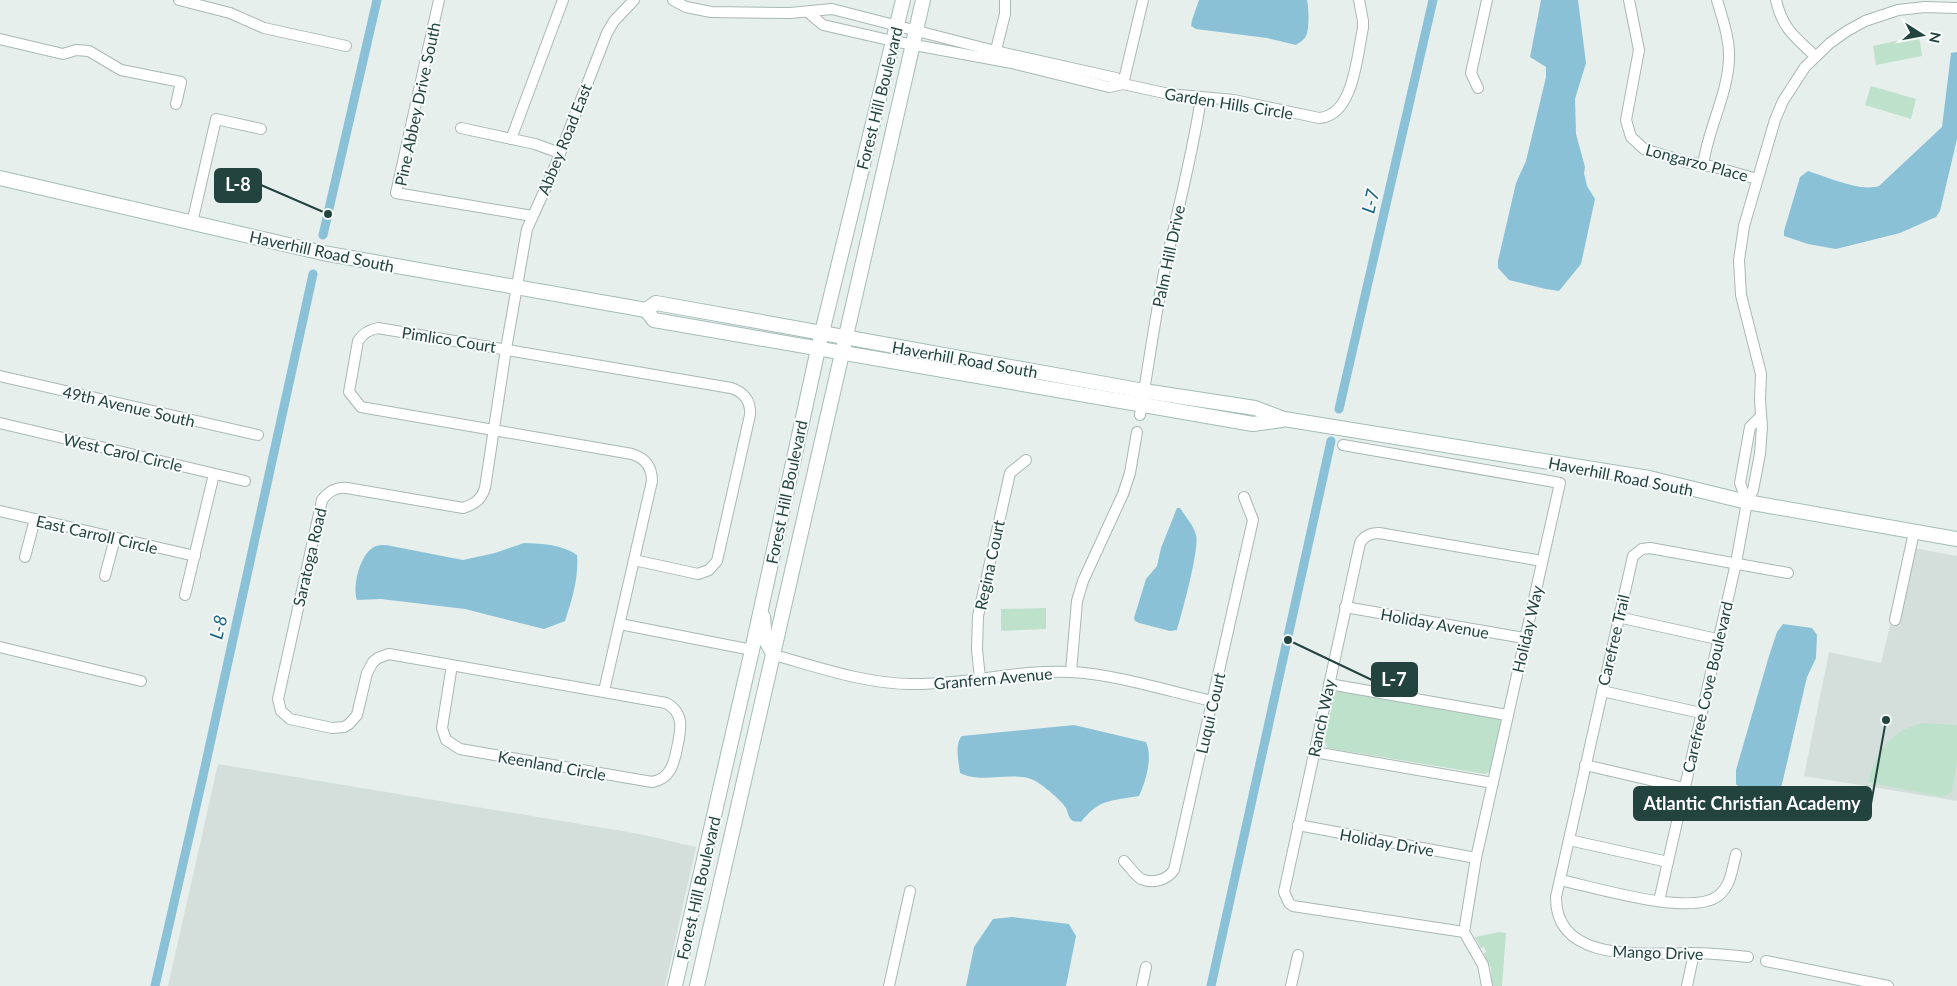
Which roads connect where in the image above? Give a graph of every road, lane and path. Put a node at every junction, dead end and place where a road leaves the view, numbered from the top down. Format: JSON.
{"nodes":[{"id":1,"x":179,"y":0,"type":"edge"},
{"id":2,"x":439,"y":0,"type":"edge"},
{"id":3,"x":564,"y":0,"type":"edge"},
{"id":4,"x":634,"y":0,"type":"edge"},
{"id":5,"x":673,"y":0,"type":"edge"},
{"id":6,"x":903,"y":0,"type":"edge"},
{"id":7,"x":923,"y":0,"type":"edge"},
{"id":8,"x":1005,"y":0,"type":"edge"},
{"id":9,"x":1142,"y":0,"type":"edge"},
{"id":10,"x":1359,"y":0,"type":"edge"},
{"id":11,"x":1487,"y":0,"type":"edge"},
{"id":12,"x":1629,"y":0,"type":"edge"},
{"id":13,"x":1717,"y":0,"type":"edge"},
{"id":14,"x":1776,"y":0,"type":"edge"},
{"id":15,"x":1957,"y":8,"type":"edge"},
{"id":16,"x":809,"y":13,"type":"junction"},
{"id":17,"x":897,"y":26,"type":"junction"},
{"id":18,"x":916,"y":30,"type":"junction"},
{"id":19,"x":0,"y":39,"type":"edge"},
{"id":20,"x":893,"y":41,"type":"junction"},
{"id":21,"x":913,"y":45,"type":"junction"},
{"id":22,"x":346,"y":46,"type":"dead end"},
{"id":23,"x":995,"y":56,"type":"junction"},
{"id":24,"x":1814,"y":56,"type":"junction"},
{"id":25,"x":1123,"y":84,"type":"junction"},
{"id":26,"x":1478,"y":88,"type":"dead end"},
{"id":27,"x":1201,"y":98,"type":"junction"},
{"id":28,"x":176,"y":104,"type":"dead end"},
{"id":29,"x":261,"y":128,"type":"dead end"},
{"id":30,"x":462,"y":128,"type":"dead end"},
{"id":31,"x":510,"y":139,"type":"junction"},
{"id":32,"x":560,"y":153,"type":"junction"},
{"id":33,"x":1703,"y":165,"type":"junction"},
{"id":34,"x":0,"y":178,"type":"edge"},
{"id":35,"x":1758,"y":179,"type":"junction"},
{"id":36,"x":532,"y":216,"type":"junction"},
{"id":37,"x":192,"y":223,"type":"junction"},
{"id":38,"x":517,"y":288,"type":"junction"},
{"id":39,"x":646,"y":310,"type":"junction"},
{"id":40,"x":822,"y":333,"type":"junction"},
{"id":41,"x":846,"y":338,"type":"junction"},
{"id":42,"x":506,"y":349,"type":"junction"},
{"id":43,"x":818,"y":349,"type":"junction"},
{"id":44,"x":842,"y":353,"type":"junction"},
{"id":45,"x":0,"y":376,"type":"edge"},
{"id":46,"x":1142,"y":403,"type":"junction"},
{"id":47,"x":1761,"y":416,"type":"junction"},
{"id":48,"x":0,"y":423,"type":"edge"},
{"id":49,"x":494,"y":430,"type":"junction"},
{"id":50,"x":1137,"y":432,"type":"dead end"},
{"id":51,"x":258,"y":435,"type":"dead end"},
{"id":52,"x":1343,"y":445,"type":"dead end"},
{"id":53,"x":1026,"y":460,"type":"dead end"},
{"id":54,"x":214,"y":474,"type":"junction"},
{"id":55,"x":245,"y":481,"type":"dead end"},
{"id":56,"x":1244,"y":497,"type":"dead end"},
{"id":57,"x":1747,"y":502,"type":"junction"},
{"id":58,"x":0,"y":511,"type":"edge"},
{"id":59,"x":35,"y":519,"type":"junction"},
{"id":60,"x":1914,"y":532,"type":"junction"},
{"id":61,"x":114,"y":538,"type":"junction"},
{"id":62,"x":1957,"y":539,"type":"edge"},
{"id":63,"x":194,"y":556,"type":"junction"},
{"id":64,"x":25,"y":557,"type":"dead end"},
{"id":65,"x":634,"y":560,"type":"junction"},
{"id":66,"x":1542,"y":561,"type":"junction"},
{"id":67,"x":1736,"y":563,"type":"junction"},
{"id":68,"x":1788,"y":573,"type":"dead end"},
{"id":69,"x":105,"y":576,"type":"dead end"},
{"id":70,"x":185,"y":595,"type":"dead end"},
{"id":71,"x":762,"y":602,"type":"junction"},
{"id":72,"x":1345,"y":607,"type":"junction"},
{"id":73,"x":1618,"y":617,"type":"junction"},
{"id":74,"x":1894,"y":620,"type":"dead end"},
{"id":75,"x":620,"y":624,"type":"junction"},
{"id":76,"x":1524,"y":638,"type":"junction"},
{"id":77,"x":1718,"y":639,"type":"junction"},
{"id":78,"x":0,"y":647,"type":"edge"},
{"id":79,"x":752,"y":650,"type":"junction"},
{"id":80,"x":774,"y":655,"type":"junction"},
{"id":81,"x":452,"y":665,"type":"junction"},
{"id":82,"x":1071,"y":672,"type":"junction"},
{"id":83,"x":980,"y":679,"type":"junction"},
{"id":84,"x":141,"y":681,"type":"dead end"},
{"id":85,"x":1329,"y":684,"type":"junction"},
{"id":86,"x":604,"y":691,"type":"junction"},
{"id":87,"x":1602,"y":691,"type":"junction"},
{"id":88,"x":1212,"y":701,"type":"junction"},
{"id":89,"x":763,"y":702,"type":"junction"},
{"id":90,"x":1701,"y":713,"type":"junction"},
{"id":91,"x":1507,"y":715,"type":"junction"},
{"id":92,"x":1314,"y":752,"type":"junction"},
{"id":93,"x":1585,"y":766,"type":"junction"},
{"id":94,"x":1492,"y":783,"type":"junction"},
{"id":95,"x":1684,"y":788,"type":"junction"},
{"id":96,"x":1298,"y":825,"type":"junction"},
{"id":97,"x":1569,"y":840,"type":"junction"},
{"id":98,"x":1736,"y":854,"type":"dead end"},
{"id":99,"x":1476,"y":858,"type":"junction"},
{"id":100,"x":1124,"y":862,"type":"dead end"},
{"id":101,"x":1668,"y":862,"type":"junction"},
{"id":102,"x":1560,"y":880,"type":"junction"},
{"id":103,"x":910,"y":891,"type":"dead end"},
{"id":104,"x":1659,"y":901,"type":"junction"},
{"id":105,"x":693,"y":905,"type":"junction"},
{"id":106,"x":1464,"y":932,"type":"junction"},
{"id":107,"x":686,"y":936,"type":"junction"},
{"id":108,"x":708,"y":938,"type":"junction"},
{"id":109,"x":1694,"y":953,"type":"junction"},
{"id":110,"x":1298,"y":955,"type":"dead end"},
{"id":111,"x":1748,"y":957,"type":"dead end"},
{"id":112,"x":1766,"y":961,"type":"dead end"},
{"id":113,"x":702,"y":966,"type":"junction"},
{"id":114,"x":1146,"y":967,"type":"dead end"},
{"id":115,"x":675,"y":986,"type":"edge"},
{"id":116,"x":697,"y":986,"type":"edge"},
{"id":117,"x":889,"y":986,"type":"edge"},
{"id":118,"x":1142,"y":986,"type":"edge"},
{"id":119,"x":1291,"y":986,"type":"edge"},
{"id":120,"x":1487,"y":986,"type":"edge"},
{"id":121,"x":1687,"y":986,"type":"edge"},
{"id":122,"x":1888,"y":986,"type":"edge"}],
"edges":[{"from":1,"to":22,"type":"street"},
{"from":2,"to":36,"type":"street","name":"Pine Abbey Drive South"},
{"from":3,"to":31,"type":"street"},
{"from":4,"to":32,"type":"street","name":"Abbey Road East"},
{"from":5,"to":16,"type":"street","name":"Garden Hills Circle"},
{"from":6,"to":17,"type":"street","name":"Forest Hill Boulevard"},
{"from":7,"to":18,"type":"street","name":"Forest Hill Boulevard"},
{"from":8,"to":23,"type":"street"},
{"from":9,"to":25,"type":"street"},
{"from":10,"to":27,"type":"street","name":"Garden Hills Circle"},
{"from":11,"to":26,"type":"street"},
{"from":12,"to":33,"type":"street","name":"Longarzo Place"},
{"from":13,"to":33,"type":"street"},
{"from":14,"to":24,"type":"street"},
{"from":15,"to":24,"type":"street","name":"Carefree Cove Boulevard"},
{"from":16,"to":17,"type":"street","name":"Garden Hills Circle"},
{"from":16,"to":20,"type":"street","name":"Garden Hills Circle"},
{"from":17,"to":18,"type":"street","name":"Garden Hills Circle"},
{"from":17,"to":20,"type":"street","name":"Forest Hill Boulevard"},
{"from":18,"to":21,"type":"street","name":"Forest Hill Boulevard"},
{"from":18,"to":23,"type":"street","name":"Garden Hills Circle"},
{"from":19,"to":28,"type":"street"},
{"from":20,"to":21,"type":"street","name":"Garden Hills Circle"},
{"from":20,"to":40,"type":"street","name":"Forest Hill Boulevard"},
{"from":21,"to":23,"type":"street","name":"Garden Hills Circle"},
{"from":21,"to":41,"type":"street","name":"Forest Hill Boulevard"},
{"from":23,"to":25,"type":"street","name":"Garden Hills Circle"},
{"from":24,"to":35,"type":"street","name":"Carefree Cove Boulevard"},
{"from":25,"to":27,"type":"street","name":"Garden Hills Circle"},
{"from":27,"to":46,"type":"street","name":"Palm Hill Drive"},
{"from":29,"to":37,"type":"street"},
{"from":30,"to":31,"type":"street"},
{"from":31,"to":32,"type":"street"},
{"from":32,"to":36,"type":"street","name":"Abbey Road East"},
{"from":33,"to":35,"type":"street","name":"Longarzo Place"},
{"from":34,"to":37,"type":"street","name":"Haverhill Road South"},
{"from":35,"to":47,"type":"street","name":"Carefree Cove Boulevard"},
{"from":36,"to":38,"type":"street","name":"Abbey Road East"},
{"from":37,"to":38,"type":"street","name":"Haverhill Road South"},
{"from":38,"to":39,"type":"street","name":"Haverhill Road South"},
{"from":38,"to":42,"type":"street","name":"Saratoga Road"},
{"from":39,"to":40,"type":"street","name":"Haverhill Road South"},
{"from":39,"to":43,"type":"street","name":"Haverhill Road South"},
{"from":40,"to":41,"type":"street","name":"Haverhill Road South"},
{"from":40,"to":43,"type":"street","name":"Forest Hill Boulevard"},
{"from":41,"to":44,"type":"street","name":"Forest Hill Boulevard"},
{"from":41,"to":46,"type":"street","name":"Haverhill Road South"},
{"from":42,"to":49,"type":"street","name":"Saratoga Road"},
{"from":42,"to":49,"type":"street","name":"Pimlico Court"},
{"from":42,"to":65,"type":"street","name":"Pimlico Court"},
{"from":43,"to":44,"type":"street","name":"Haverhill Road South"},
{"from":43,"to":71,"type":"street","name":"Forest Hill Boulevard"},
{"from":44,"to":46,"type":"street","name":"Haverhill Road South"},
{"from":44,"to":80,"type":"street","name":"Forest Hill Boulevard"},
{"from":45,"to":51,"type":"street","name":"49th Avenue South"},
{"from":46,"to":57,"type":"street","name":"Haverhill Road South"},
{"from":47,"to":57,"type":"street","name":"Carefree Cove Boulevard"},
{"from":47,"to":57,"type":"street"},
{"from":48,"to":54,"type":"street","name":"West Carol Circle"},
{"from":49,"to":65,"type":"street","name":"Pimlico Court"},
{"from":49,"to":81,"type":"street","name":"Saratoga Road"},
{"from":50,"to":82,"type":"street"},
{"from":52,"to":66,"type":"street","name":"Holiday Way"},
{"from":53,"to":83,"type":"street","name":"Regina Court"},
{"from":54,"to":55,"type":"street","name":"West Carol Circle"},
{"from":54,"to":63,"type":"street"},
{"from":56,"to":88,"type":"street","name":"Luqui Court"},
{"from":57,"to":60,"type":"street","name":"Haverhill Road South"},
{"from":57,"to":67,"type":"street","name":"Carefree Cove Boulevard"},
{"from":58,"to":59,"type":"street","name":"East Carroll Circle"},
{"from":59,"to":61,"type":"street","name":"East Carroll Circle"},
{"from":59,"to":64,"type":"street"},
{"from":60,"to":62,"type":"street","name":"Haverhill Road South"},
{"from":60,"to":74,"type":"street"},
{"from":61,"to":63,"type":"street","name":"East Carroll Circle"},
{"from":61,"to":69,"type":"street"},
{"from":63,"to":70,"type":"street"},
{"from":65,"to":75,"type":"street","name":"Pimlico Court"},
{"from":66,"to":72,"type":"street","name":"Ranch Way"},
{"from":66,"to":76,"type":"street","name":"Holiday Way"},
{"from":67,"to":68,"type":"street","name":"Carefree Trail"},
{"from":67,"to":73,"type":"street","name":"Carefree Trail"},
{"from":67,"to":77,"type":"street","name":"Carefree Cove Boulevard"},
{"from":71,"to":79,"type":"street","name":"Forest Hill Boulevard"},
{"from":71,"to":80,"type":"street"},
{"from":72,"to":76,"type":"street","name":"Holiday Avenue"},
{"from":72,"to":85,"type":"street","name":"Ranch Way"},
{"from":73,"to":77,"type":"street"},
{"from":73,"to":87,"type":"street","name":"Carefree Trail"},
{"from":75,"to":79,"type":"street"},
{"from":75,"to":86,"type":"street","name":"Pimlico Court"},
{"from":76,"to":91,"type":"street","name":"Holiday Way"},
{"from":77,"to":90,"type":"street","name":"Carefree Cove Boulevard"},
{"from":78,"to":84,"type":"street"},
{"from":79,"to":89,"type":"street"},
{"from":79,"to":105,"type":"street","name":"Forest Hill Boulevard"},
{"from":80,"to":83,"type":"street","name":"Granfern Avenue"},
{"from":80,"to":89,"type":"street","name":"Forest Hill Boulevard"},
{"from":81,"to":86,"type":"street"},
{"from":81,"to":86,"type":"street","name":"Keenland Circle"},
{"from":82,"to":83,"type":"street","name":"Granfern Avenue"},
{"from":82,"to":88,"type":"street","name":"Granfern Avenue"},
{"from":85,"to":91,"type":"street"},
{"from":85,"to":92,"type":"street","name":"Ranch Way"},
{"from":87,"to":90,"type":"street"},
{"from":87,"to":93,"type":"street","name":"Carefree Trail"},
{"from":88,"to":100,"type":"street","name":"Luqui Court"},
{"from":89,"to":108,"type":"street","name":"Forest Hill Boulevard"},
{"from":90,"to":95,"type":"street","name":"Carefree Cove Boulevard"},
{"from":91,"to":94,"type":"street","name":"Holiday Way"},
{"from":92,"to":94,"type":"street"},
{"from":92,"to":96,"type":"street","name":"Ranch Way"},
{"from":93,"to":95,"type":"street"},
{"from":93,"to":97,"type":"street","name":"Carefree Trail"},
{"from":94,"to":99,"type":"street","name":"Holiday Way"},
{"from":95,"to":101,"type":"street","name":"Carefree Cove Boulevard"},
{"from":96,"to":99,"type":"street","name":"Holiday Drive"},
{"from":96,"to":106,"type":"street","name":"Ranch Way"},
{"from":97,"to":101,"type":"street"},
{"from":97,"to":102,"type":"street","name":"Carefree Trail"},
{"from":98,"to":104,"type":"street"},
{"from":99,"to":106,"type":"street","name":"Holiday Way"},
{"from":101,"to":104,"type":"street","name":"Carefree Cove Boulevard"},
{"from":102,"to":104,"type":"street"},
{"from":102,"to":109,"type":"street","name":"Mango Drive"},
{"from":103,"to":117,"type":"street"},
{"from":105,"to":107,"type":"street","name":"Forest Hill Boulevard"},
{"from":105,"to":108,"type":"street"},
{"from":106,"to":120,"type":"street"},
{"from":107,"to":113,"type":"street"},
{"from":107,"to":115,"type":"street","name":"Forest Hill Boulevard"},
{"from":108,"to":113,"type":"street","name":"Forest Hill Boulevard"},
{"from":109,"to":111,"type":"street","name":"Mango Drive"},
{"from":109,"to":121,"type":"street"},
{"from":110,"to":119,"type":"street"},
{"from":112,"to":122,"type":"street"},
{"from":113,"to":116,"type":"street","name":"Forest Hill Boulevard"},
{"from":114,"to":118,"type":"street"}]}
